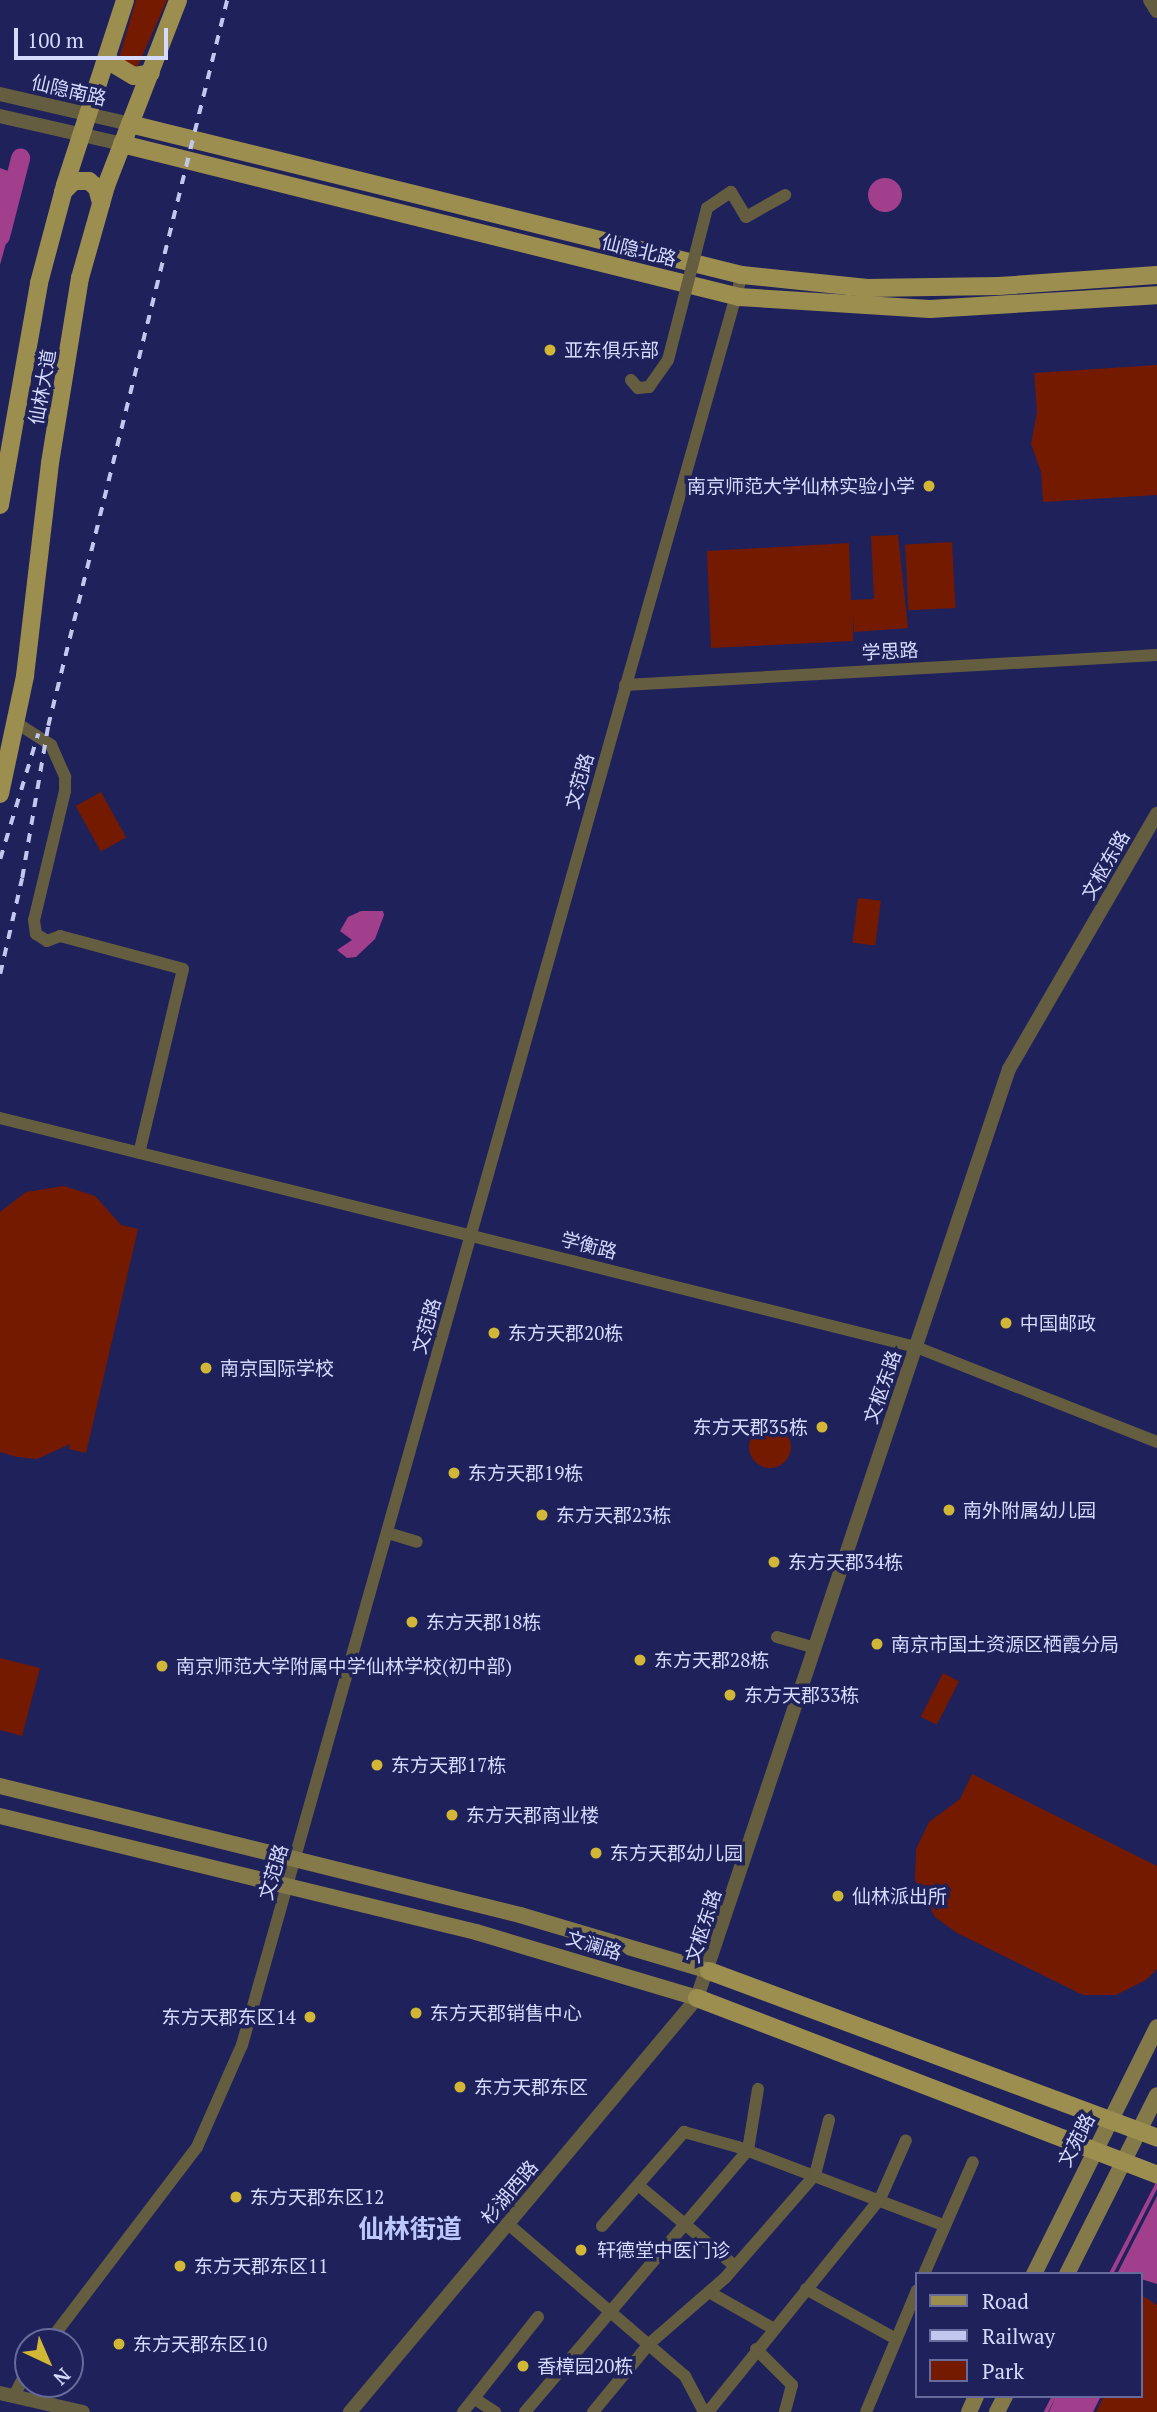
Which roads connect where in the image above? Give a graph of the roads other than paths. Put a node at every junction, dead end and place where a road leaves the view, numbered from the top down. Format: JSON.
{"nodes":[{"id":1,"x":125,"y":0,"type":"edge"},
{"id":2,"x":178,"y":0,"type":"edge"},
{"id":3,"x":1150,"y":0,"type":"edge"},
{"id":4,"x":1157,"y":11,"type":"edge"},
{"id":5,"x":107,"y":60,"type":"junction"},
{"id":6,"x":151,"y":73,"type":"junction"},
{"id":7,"x":0,"y":94,"type":"edge"},
{"id":8,"x":89,"y":114,"type":"junction"},
{"id":9,"x":0,"y":116,"type":"edge"},
{"id":10,"x":130,"y":124,"type":"junction"},
{"id":11,"x":83,"y":134,"type":"junction"},
{"id":12,"x":122,"y":144,"type":"junction"},
{"id":13,"x":63,"y":192,"type":"junction"},
{"id":14,"x":785,"y":195,"type":"dead end"},
{"id":15,"x":101,"y":203,"type":"junction"},
{"id":16,"x":742,"y":275,"type":"junction"},
{"id":17,"x":1157,"y":275,"type":"edge"},
{"id":18,"x":1157,"y":295,"type":"edge"},
{"id":19,"x":738,"y":297,"type":"junction"},
{"id":20,"x":631,"y":380,"type":"dead end"},
{"id":21,"x":2,"y":483,"type":"edge"},
{"id":22,"x":0,"y":505,"type":"edge"},
{"id":23,"x":1157,"y":655,"type":"edge"},
{"id":24,"x":625,"y":685,"type":"junction"},
{"id":25,"x":16,"y":722,"type":"junction"},
{"id":26,"x":0,"y":794,"type":"edge"},
{"id":27,"x":1157,"y":814,"type":"edge"},
{"id":28,"x":0,"y":1118,"type":"edge"},
{"id":29,"x":139,"y":1153,"type":"junction"},
{"id":30,"x":471,"y":1235,"type":"junction"},
{"id":31,"x":916,"y":1347,"type":"junction"},
{"id":32,"x":1157,"y":1443,"type":"edge"},
{"id":33,"x":388,"y":1533,"type":"junction"},
{"id":34,"x":417,"y":1542,"type":"dead end"},
{"id":35,"x":777,"y":1637,"type":"dead end"},
{"id":36,"x":815,"y":1648,"type":"junction"},
{"id":37,"x":0,"y":1786,"type":"edge"},
{"id":38,"x":0,"y":1816,"type":"edge"},
{"id":39,"x":297,"y":1860,"type":"junction"},
{"id":40,"x":289,"y":1886,"type":"junction"},
{"id":41,"x":709,"y":1971,"type":"junction"},
{"id":42,"x":697,"y":1998,"type":"junction"},
{"id":43,"x":1157,"y":2027,"type":"edge"},
{"id":44,"x":758,"y":2088,"type":"dead end"},
{"id":45,"x":1157,"y":2095,"type":"edge"},
{"id":46,"x":828,"y":2120,"type":"dead end"},
{"id":47,"x":1110,"y":2120,"type":"junction"},
{"id":48,"x":1139,"y":2131,"type":"junction"},
{"id":49,"x":1157,"y":2138,"type":"edge"},
{"id":50,"x":906,"y":2140,"type":"dead end"},
{"id":51,"x":748,"y":2150,"type":"junction"},
{"id":52,"x":1093,"y":2151,"type":"junction"},
{"id":53,"x":973,"y":2162,"type":"dead end"},
{"id":54,"x":1124,"y":2162,"type":"junction"},
{"id":55,"x":815,"y":2175,"type":"junction"},
{"id":56,"x":1155,"y":2175,"type":"edge"},
{"id":57,"x":638,"y":2186,"type":"junction"},
{"id":58,"x":880,"y":2199,"type":"junction"},
{"id":59,"x":507,"y":2224,"type":"junction"},
{"id":60,"x":943,"y":2225,"type":"junction"},
{"id":61,"x":602,"y":2226,"type":"dead end"},
{"id":62,"x":684,"y":2227,"type":"junction"},
{"id":63,"x":735,"y":2266,"type":"junction"},
{"id":64,"x":925,"y":2272,"type":"edge"},
{"id":65,"x":1035,"y":2272,"type":"edge"},
{"id":66,"x":1068,"y":2272,"type":"edge"},
{"id":67,"x":806,"y":2289,"type":"junction"},
{"id":68,"x":709,"y":2292,"type":"junction"},
{"id":69,"x":916,"y":2292,"type":"edge"},
{"id":70,"x":613,"y":2311,"type":"junction"},
{"id":71,"x":538,"y":2317,"type":"dead end"},
{"id":72,"x":60,"y":2328,"type":"edge"},
{"id":73,"x":774,"y":2329,"type":"junction"},
{"id":74,"x":896,"y":2339,"type":"junction"},
{"id":75,"x":649,"y":2344,"type":"junction"},
{"id":76,"x":756,"y":2349,"type":"junction"},
{"id":77,"x":7,"y":2394,"type":"edge"},
{"id":78,"x":475,"y":2399,"type":"junction"},
{"id":79,"x":83,"y":2412,"type":"edge"},
{"id":80,"x":350,"y":2412,"type":"edge"},
{"id":81,"x":463,"y":2412,"type":"edge"},
{"id":82,"x":495,"y":2412,"type":"edge"},
{"id":83,"x":525,"y":2412,"type":"edge"},
{"id":84,"x":593,"y":2412,"type":"edge"},
{"id":85,"x":706,"y":2412,"type":"edge"},
{"id":86,"x":785,"y":2412,"type":"edge"},
{"id":87,"x":866,"y":2412,"type":"edge"}],
"edges":[{"from":1,"to":5,"type":"main road","name":"仙林大道"},
{"from":2,"to":6,"type":"main road","name":"仙林大道"},
{"from":3,"to":4,"type":"street"},
{"from":5,"to":6,"type":"main road"},
{"from":5,"to":8,"type":"main road","name":"仙林大道"},
{"from":6,"to":10,"type":"main road","name":"仙林大道"},
{"from":7,"to":8,"type":"street","name":"仙隐南路"},
{"from":8,"to":10,"type":"street","name":"仙隐南路"},
{"from":8,"to":11,"type":"main road","name":"仙林大道"},
{"from":9,"to":11,"type":"street","name":"仙隐南路"},
{"from":10,"to":12,"type":"main road","name":"仙林大道"},
{"from":10,"to":16,"type":"main road","name":"仙隐北路"},
{"from":11,"to":12,"type":"street","name":"仙隐南路"},
{"from":11,"to":13,"type":"main road","name":"仙林大道"},
{"from":12,"to":15,"type":"main road","name":"仙林大道"},
{"from":12,"to":19,"type":"main road","name":"仙隐北路"},
{"from":13,"to":15,"type":"main road"},
{"from":13,"to":21,"type":"main road","name":"仙林大道"},
{"from":14,"to":20,"type":"street","bridge":true},
{"from":15,"to":25,"type":"main road","name":"仙林大道"},
{"from":16,"to":17,"type":"main road","name":"仙隐北路"},
{"from":16,"to":19,"type":"street","name":"文范路"},
{"from":18,"to":19,"type":"main road","name":"仙隐北路"},
{"from":19,"to":24,"type":"street","name":"文范路"},
{"from":21,"to":22,"type":"main road","name":"仙林大道"},
{"from":23,"to":24,"type":"street","name":"学思路"},
{"from":24,"to":30,"type":"street","name":"文范路"},
{"from":25,"to":26,"type":"main road","name":"仙林大道"},
{"from":25,"to":29,"type":"street"},
{"from":27,"to":31,"type":"street","name":"文枢东路"},
{"from":28,"to":29,"type":"street","name":"学衡路"},
{"from":29,"to":30,"type":"street","name":"学衡路"},
{"from":30,"to":31,"type":"street","name":"学衡路"},
{"from":30,"to":33,"type":"street","name":"文范路"},
{"from":31,"to":32,"type":"street","name":"学衡路"},
{"from":31,"to":36,"type":"street","name":"文枢东路"},
{"from":33,"to":34,"type":"street"},
{"from":33,"to":39,"type":"street","name":"文范路"},
{"from":35,"to":36,"type":"street"},
{"from":36,"to":41,"type":"street","name":"文枢东路"},
{"from":37,"to":39,"type":"main road","name":"文澜路"},
{"from":38,"to":40,"type":"main road","name":"文澜路"},
{"from":39,"to":40,"type":"street","name":"文范路"},
{"from":39,"to":41,"type":"main road","name":"文澜路"},
{"from":40,"to":42,"type":"main road","name":"文澜路"},
{"from":40,"to":72,"type":"street","name":"文范路"},
{"from":41,"to":42,"type":"street","name":"文枢东路"},
{"from":41,"to":47,"type":"main road","name":"文澜路"},
{"from":42,"to":52,"type":"main road","name":"文澜路"},
{"from":42,"to":59,"type":"street","name":"杉湖西路"},
{"from":43,"to":47,"type":"main road","name":"文苑路"},
{"from":44,"to":51,"type":"street"},
{"from":45,"to":48,"type":"main road"},
{"from":46,"to":55,"type":"street"},
{"from":47,"to":48,"type":"main road","name":"文澜路"},
{"from":47,"to":52,"type":"main road","name":"文苑路"},
{"from":48,"to":49,"type":"main road","name":"文澜路"},
{"from":48,"to":54,"type":"main road"},
{"from":50,"to":58,"type":"street"},
{"from":51,"to":55,"type":"street"},
{"from":51,"to":57,"type":"street"},
{"from":51,"to":62,"type":"street"},
{"from":52,"to":54,"type":"main road","name":"文澜路"},
{"from":52,"to":65,"type":"main road","name":"文苑路"},
{"from":53,"to":60,"type":"street"},
{"from":54,"to":56,"type":"main road","name":"文澜路"},
{"from":54,"to":66,"type":"main road"},
{"from":55,"to":58,"type":"street"},
{"from":55,"to":63,"type":"street"},
{"from":57,"to":61,"type":"street"},
{"from":57,"to":62,"type":"street"},
{"from":58,"to":60,"type":"street"},
{"from":58,"to":67,"type":"street"},
{"from":59,"to":70,"type":"street"},
{"from":59,"to":80,"type":"street","name":"杉湖西路"},
{"from":60,"to":64,"type":"street"},
{"from":62,"to":63,"type":"street"},
{"from":62,"to":70,"type":"street"},
{"from":63,"to":68,"type":"street"},
{"from":67,"to":73,"type":"street"},
{"from":67,"to":74,"type":"street"},
{"from":68,"to":73,"type":"street"},
{"from":68,"to":75,"type":"street"},
{"from":69,"to":74,"type":"street"},
{"from":70,"to":75,"type":"street"},
{"from":70,"to":83,"type":"street"},
{"from":71,"to":78,"type":"street"},
{"from":73,"to":76,"type":"street"},
{"from":74,"to":87,"type":"street"},
{"from":75,"to":84,"type":"street"},
{"from":75,"to":85,"type":"street"},
{"from":76,"to":85,"type":"street"},
{"from":76,"to":86,"type":"street"},
{"from":77,"to":79,"type":"street"},
{"from":78,"to":81,"type":"street"},
{"from":78,"to":82,"type":"street"}]}
